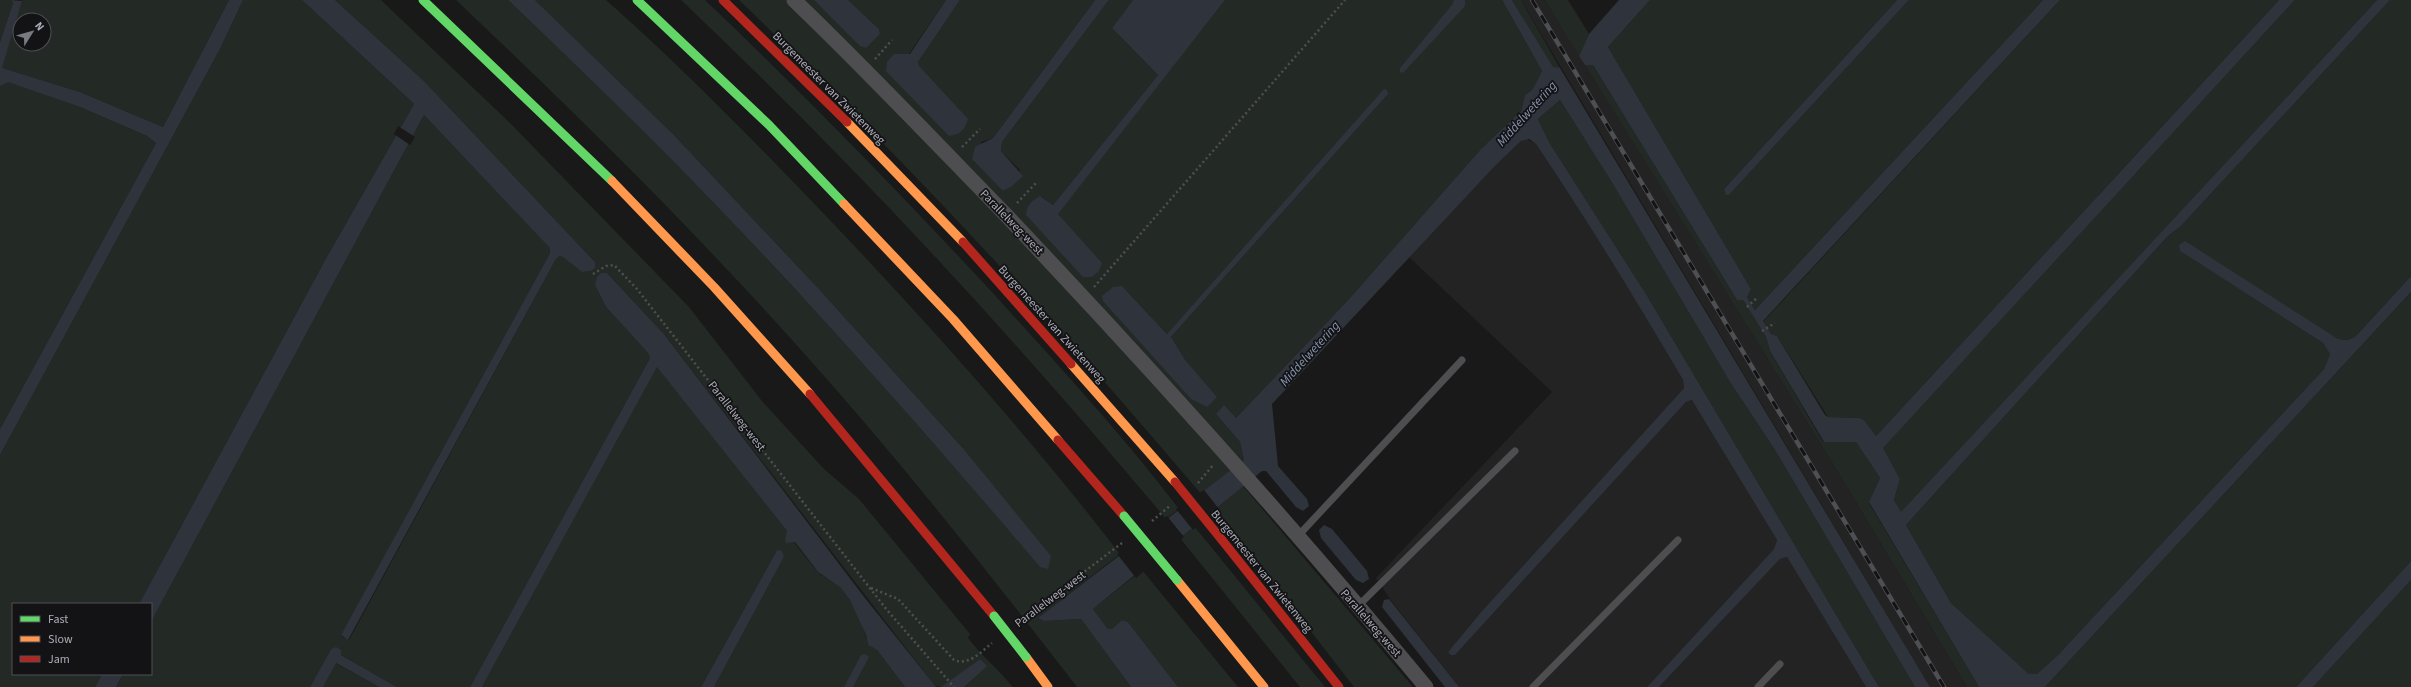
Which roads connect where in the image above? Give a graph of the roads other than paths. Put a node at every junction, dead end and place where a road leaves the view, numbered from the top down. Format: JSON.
{"nodes":[{"id":1,"x":423,"y":0,"type":"edge"},
{"id":2,"x":637,"y":0,"type":"edge"},
{"id":3,"x":723,"y":0,"type":"edge"},
{"id":4,"x":794,"y":0,"type":"edge"},
{"id":5,"x":1462,"y":360,"type":"dead end"},
{"id":6,"x":1515,"y":451,"type":"dead end"},
{"id":7,"x":1297,"y":537,"type":"junction"},
{"id":8,"x":1678,"y":540,"type":"dead end"},
{"id":9,"x":1358,"y":606,"type":"junction"},
{"id":10,"x":1780,"y":664,"type":"dead end"},
{"id":11,"x":1048,"y":687,"type":"edge"},
{"id":12,"x":1264,"y":687,"type":"edge"},
{"id":13,"x":1339,"y":687,"type":"edge"},
{"id":14,"x":1426,"y":687,"type":"edge"},
{"id":15,"x":1533,"y":687,"type":"edge"},
{"id":16,"x":1758,"y":687,"type":"edge"}],
"edges":[{"from":1,"to":11,"type":"main road","bridge":true},
{"from":2,"to":12,"type":"main road","bridge":true},
{"from":3,"to":13,"type":"main road","name":"Burgemeester van Zwietenweg","bridge":true},
{"from":4,"to":7,"type":"street","name":"Parallelweg-west"},
{"from":5,"to":7,"type":"lane"},
{"from":6,"to":9,"type":"lane"},
{"from":7,"to":9,"type":"street","name":"Parallelweg-west"},
{"from":8,"to":15,"type":"lane"},
{"from":9,"to":14,"type":"street","name":"Parallelweg-west"},
{"from":10,"to":16,"type":"lane"}]}
